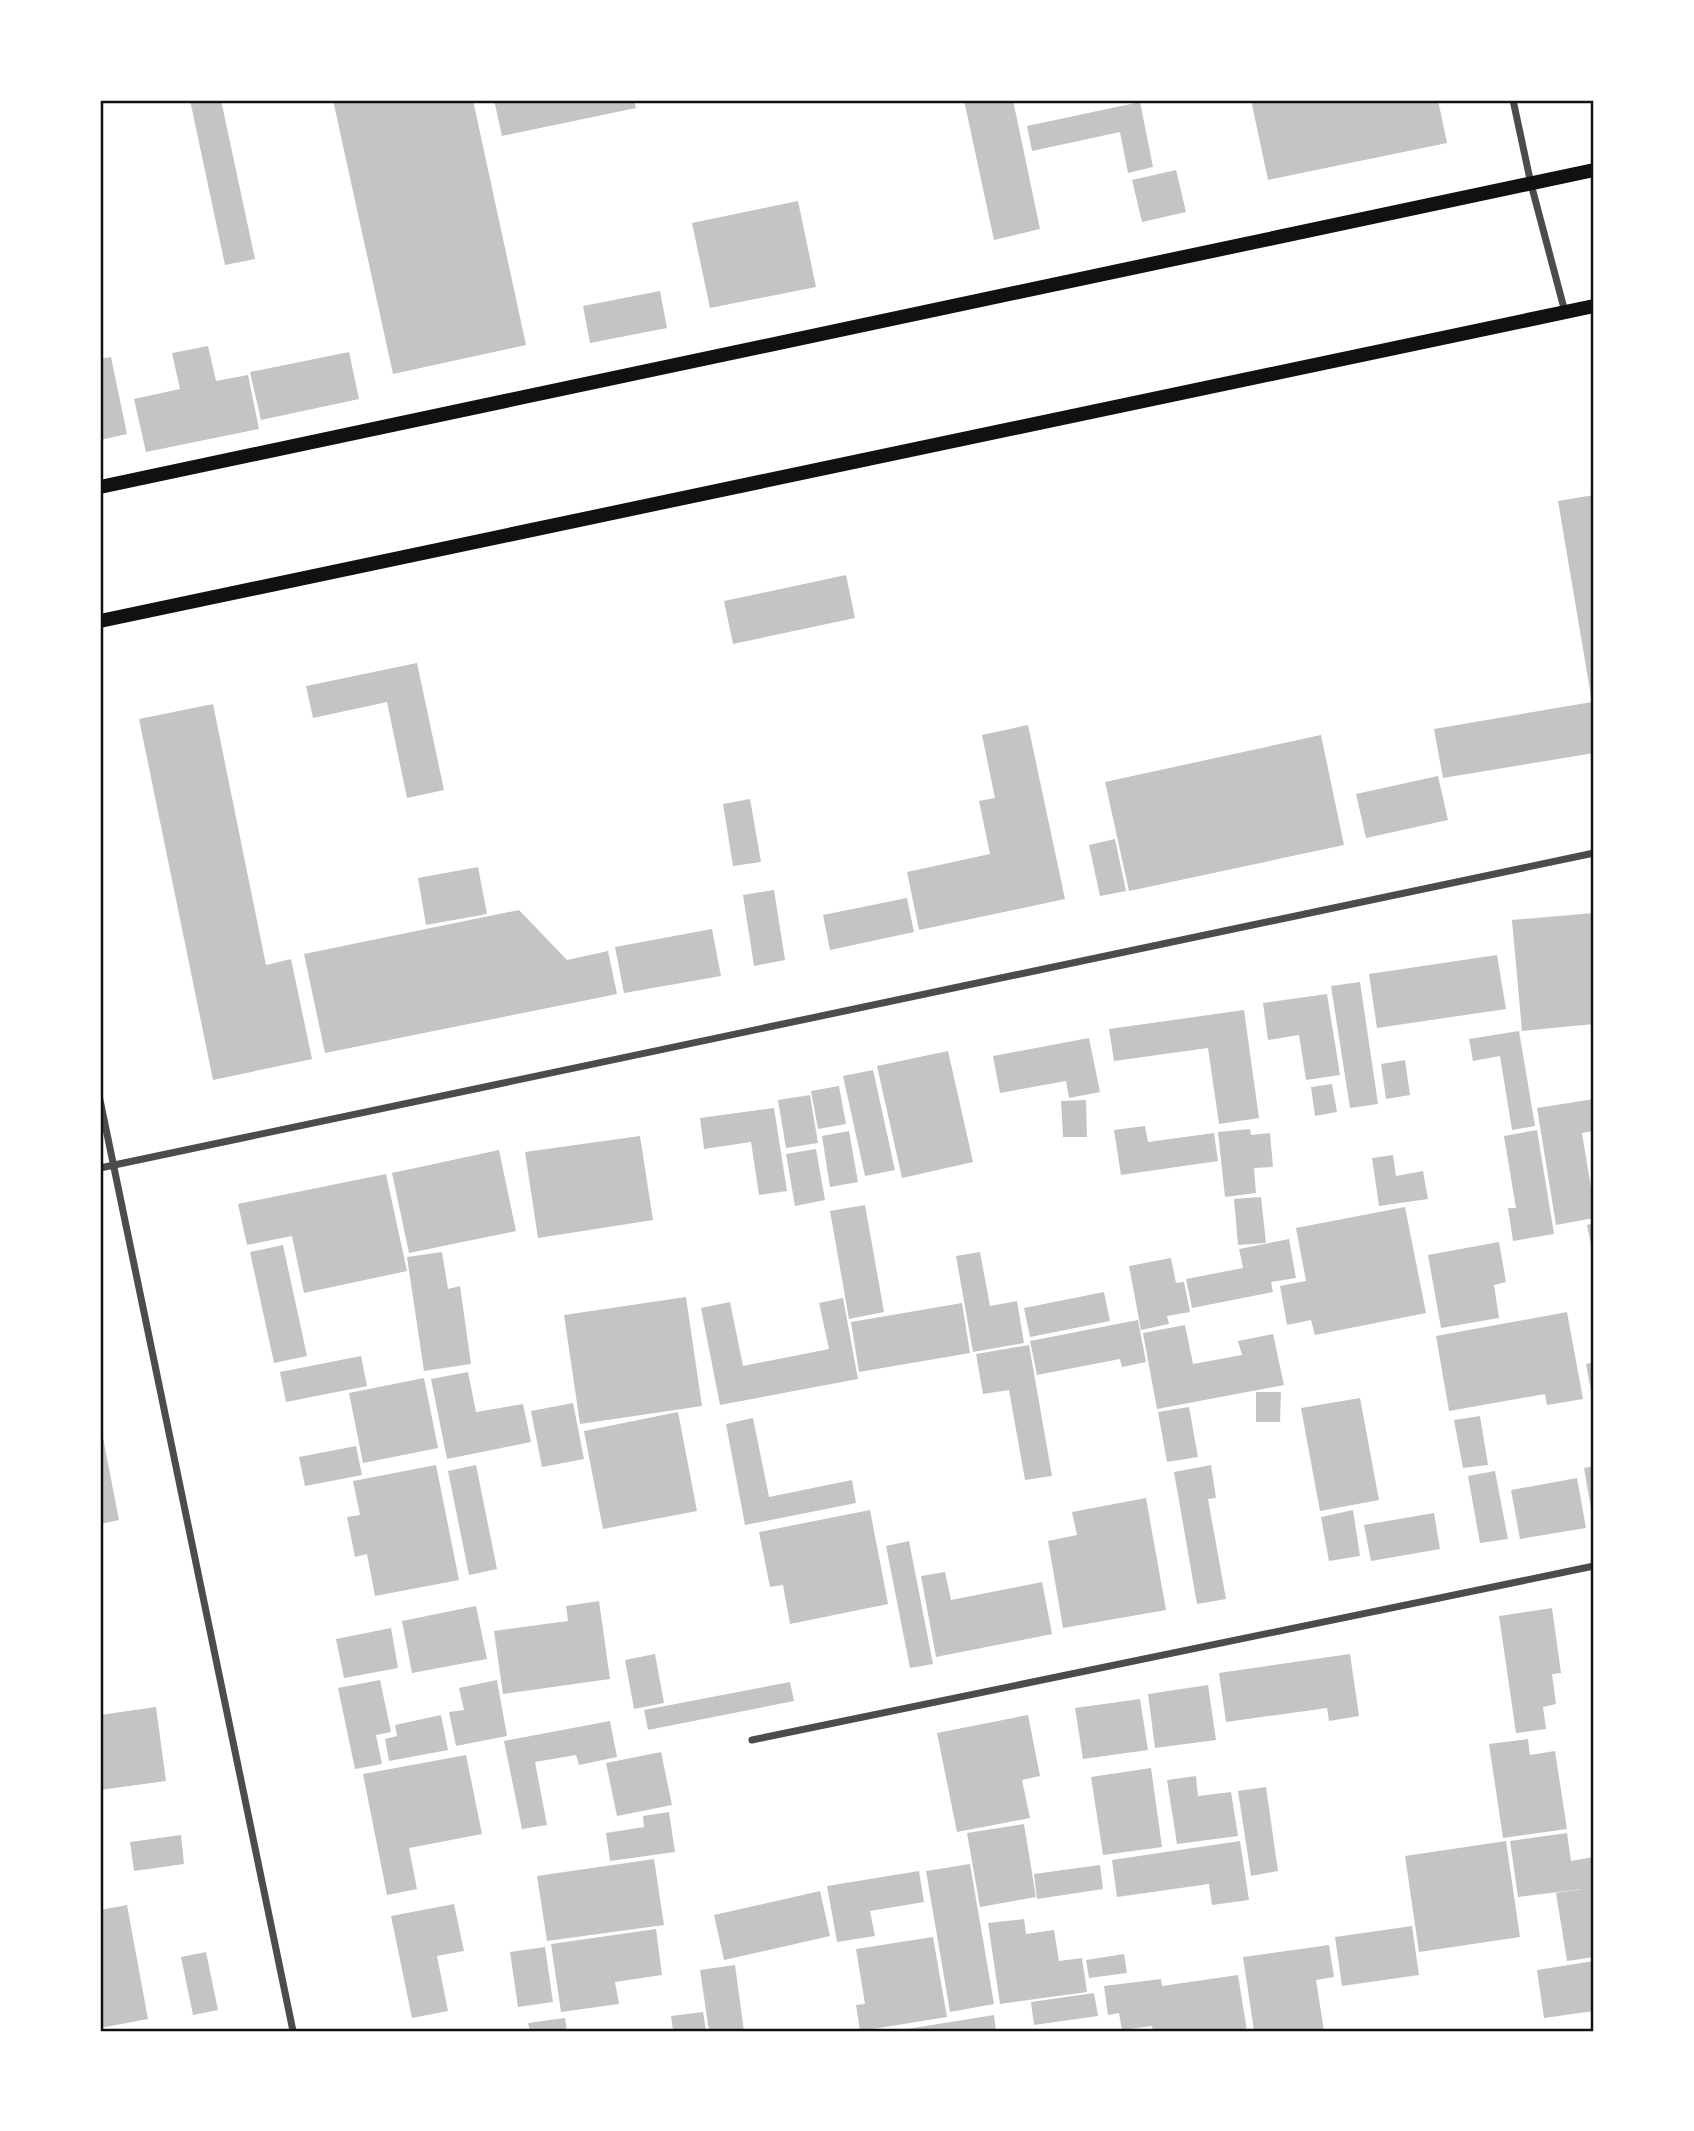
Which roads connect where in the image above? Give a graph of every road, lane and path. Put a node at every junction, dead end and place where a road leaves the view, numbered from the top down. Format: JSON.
{"nodes":[{"id":1,"x":1513,"y":100,"type":"edge"},
{"id":2,"x":1594,"y":170,"type":"edge"},
{"id":3,"x":1531,"y":184,"type":"junction"},
{"id":4,"x":1594,"y":306,"type":"edge"},
{"id":5,"x":1565,"y":312,"type":"junction"},
{"id":6,"x":100,"y":487,"type":"edge"},
{"id":7,"x":100,"y":621,"type":"edge"},
{"id":8,"x":1594,"y":853,"type":"edge"},
{"id":9,"x":100,"y":1100,"type":"edge"},
{"id":10,"x":113,"y":1166,"type":"junction"},
{"id":11,"x":100,"y":1168,"type":"edge"},
{"id":12,"x":1594,"y":1566,"type":"edge"},
{"id":13,"x":752,"y":1740,"type":"dead end"},
{"id":14,"x":293,"y":2031,"type":"edge"}],
"edges":[{"from":1,"to":3,"type":"street"},
{"from":2,"to":3,"type":"main road"},
{"from":3,"to":5,"type":"street"},
{"from":3,"to":6,"type":"main road"},
{"from":4,"to":5,"type":"main road"},
{"from":5,"to":7,"type":"main road"},
{"from":8,"to":10,"type":"street"},
{"from":9,"to":10,"type":"street"},
{"from":10,"to":11,"type":"street"},
{"from":10,"to":14,"type":"street"},
{"from":12,"to":13,"type":"street"}]}
